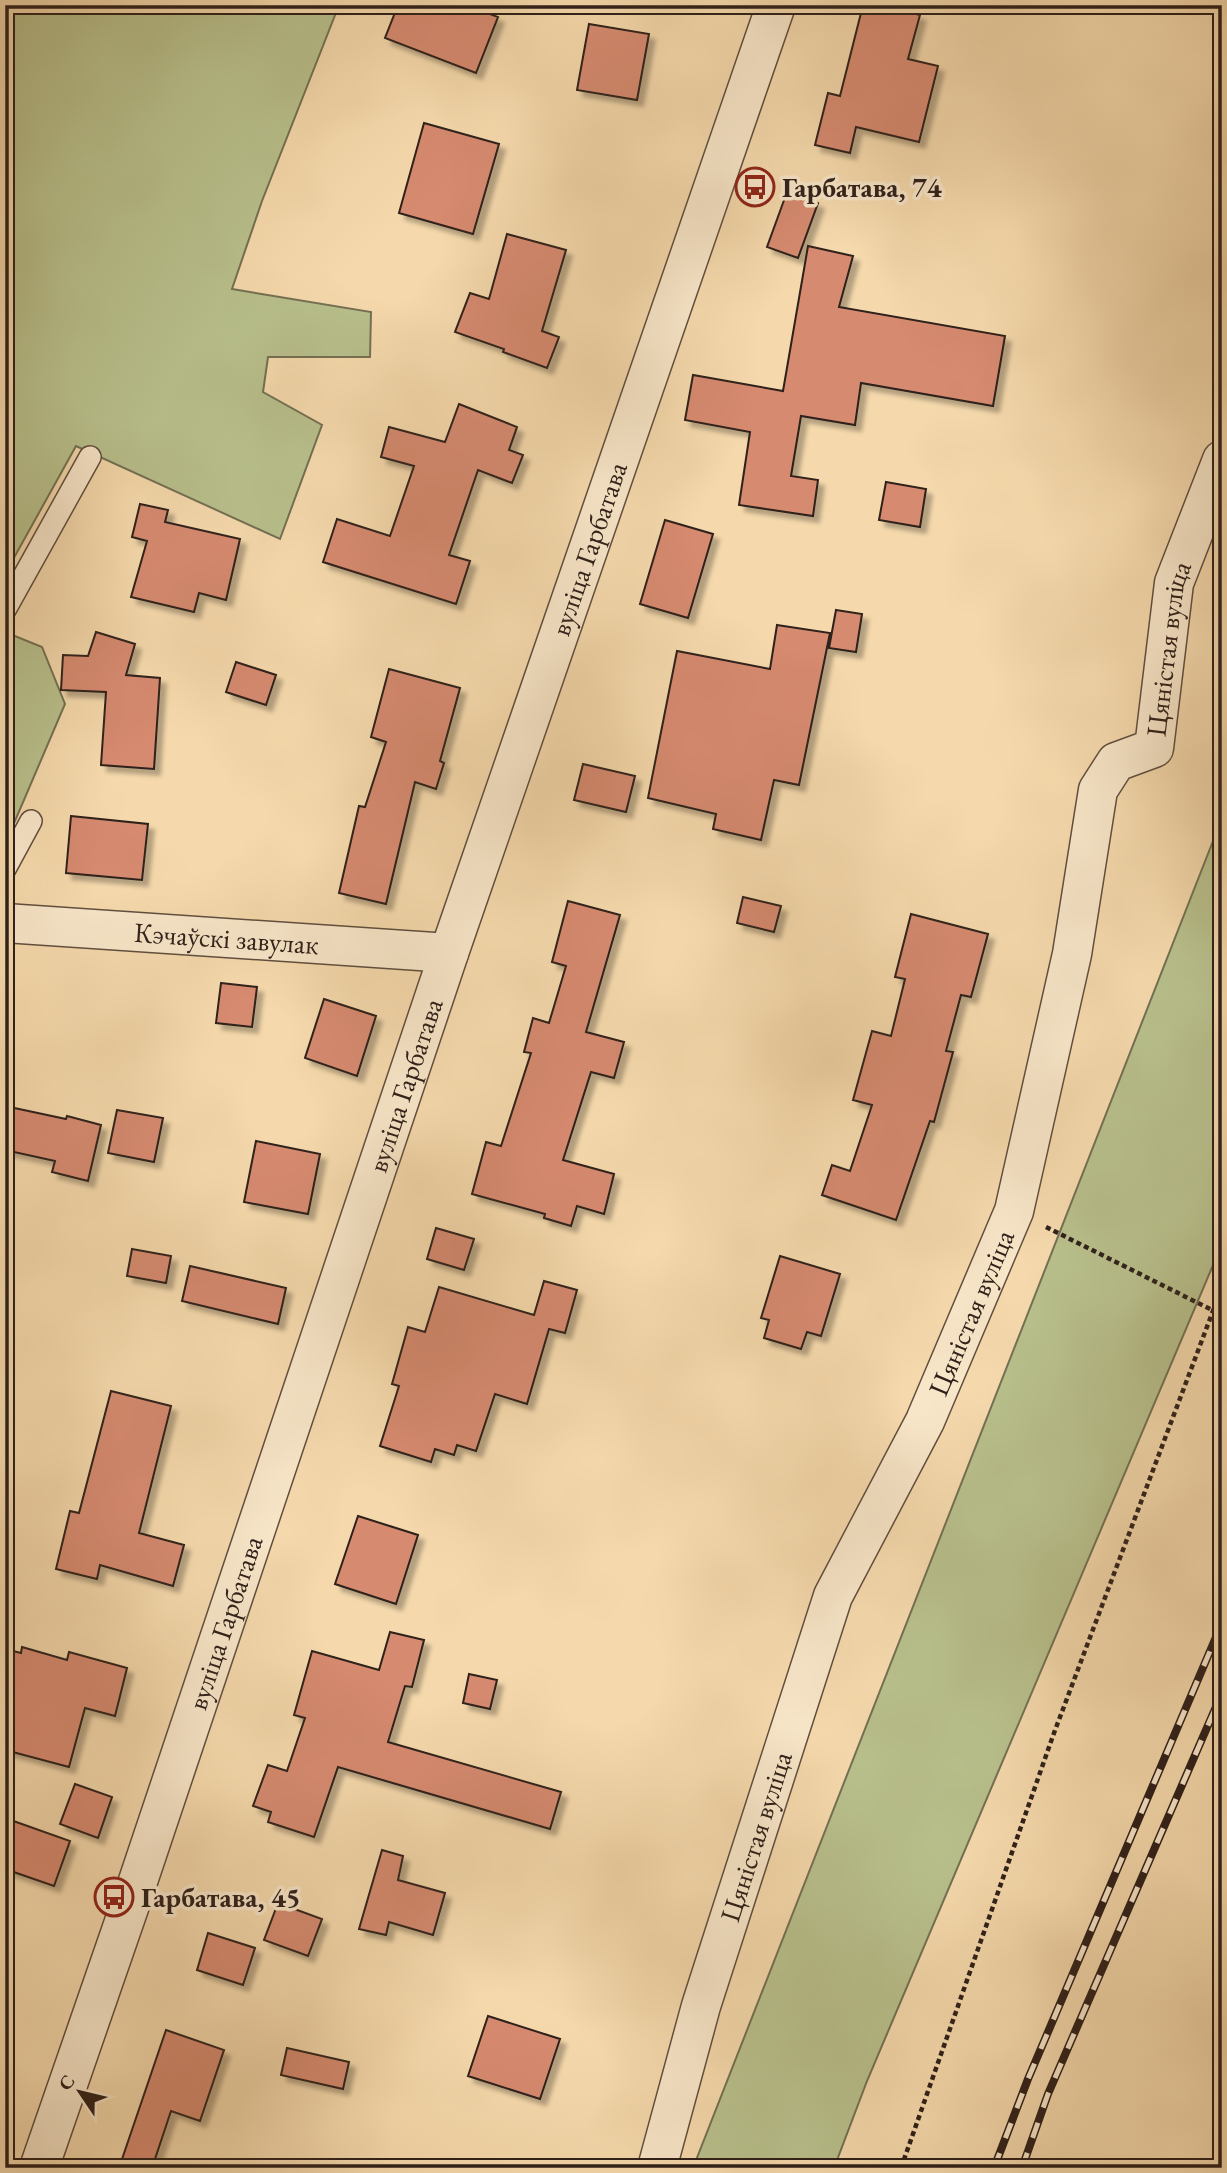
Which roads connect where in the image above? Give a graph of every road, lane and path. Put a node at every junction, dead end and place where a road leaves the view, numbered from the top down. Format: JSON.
{"nodes":[{"id":1,"x":776,"y":5,"type":"edge"},
{"id":2,"x":89,"y":457,"type":"dead end"},
{"id":3,"x":1222,"y":460,"type":"edge"},
{"id":4,"x":5,"y":610,"type":"edge"},
{"id":5,"x":31,"y":821,"type":"dead end"},
{"id":6,"x":5,"y":869,"type":"edge"},
{"id":7,"x":5,"y":923,"type":"edge"},
{"id":8,"x":449,"y":953,"type":"junction"},
{"id":9,"x":1014,"y":1211,"type":"junction"},
{"id":10,"x":1222,"y":1287,"type":"edge"},
{"id":11,"x":1212,"y":1310,"type":"junction"},
{"id":12,"x":1222,"y":1310,"type":"edge"},
{"id":13,"x":39,"y":2168,"type":"edge"},
{"id":14,"x":657,"y":2168,"type":"edge"},
{"id":15,"x":901,"y":2168,"type":"edge"}],
"edges":[{"from":1,"to":8,"type":"street","name":"вуліца Гарбатава"},
{"from":2,"to":4,"type":"lane"},
{"from":3,"to":9,"type":"street","name":"Цяністая вуліца"},
{"from":5,"to":6,"type":"lane"},
{"from":7,"to":8,"type":"street","name":"Кэчаўскі завулак"},
{"from":8,"to":13,"type":"street","name":"вуліца Гарбатава"},
{"from":9,"to":11,"type":"path"},
{"from":9,"to":14,"type":"street","name":"Цяністая вуліца"},
{"from":10,"to":11,"type":"path"},
{"from":11,"to":12,"type":"path"},
{"from":11,"to":15,"type":"path"}]}
